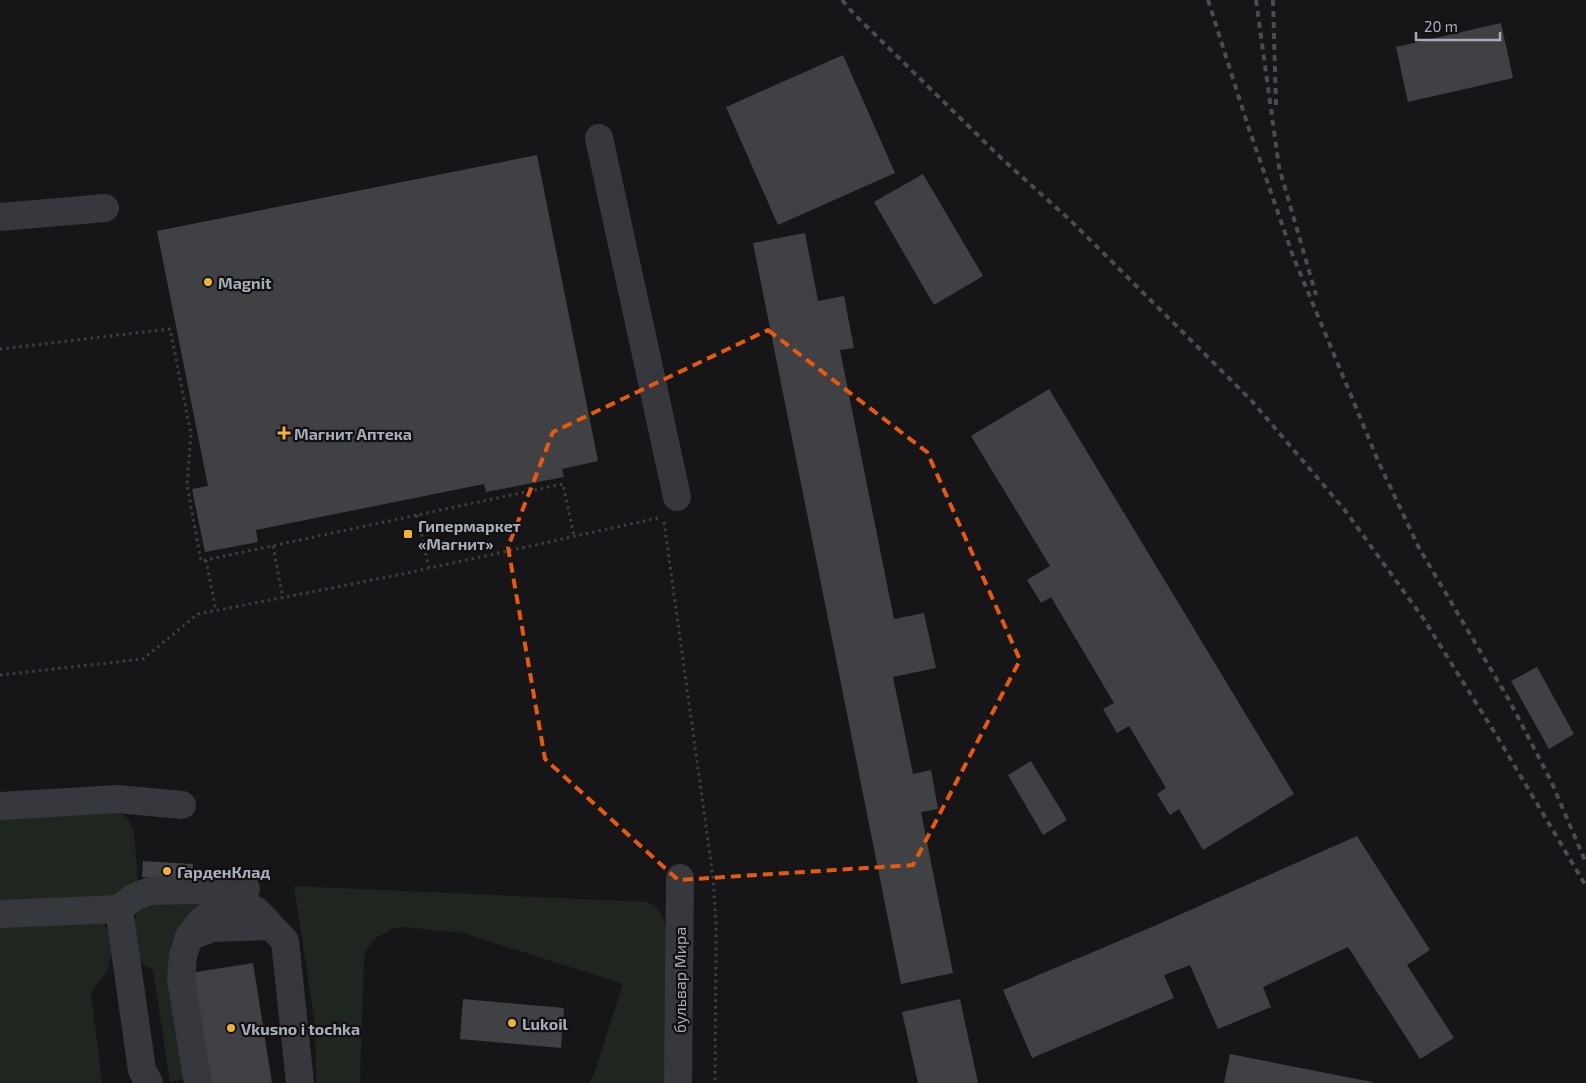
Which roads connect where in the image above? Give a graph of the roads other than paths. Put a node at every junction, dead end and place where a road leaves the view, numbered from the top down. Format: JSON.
{"nodes":[{"id":1,"x":599,"y":138,"type":"dead end"},
{"id":2,"x":105,"y":208,"type":"dead end"},
{"id":3,"x":0,"y":217,"type":"edge"},
{"id":4,"x":678,"y":497,"type":"dead end"},
{"id":5,"x":182,"y":805,"type":"dead end"},
{"id":6,"x":0,"y":806,"type":"edge"},
{"id":7,"x":680,"y":878,"type":"dead end"},
{"id":8,"x":119,"y":909,"type":"junction"},
{"id":9,"x":0,"y":914,"type":"edge"},
{"id":10,"x":278,"y":933,"type":"junction"},
{"id":11,"x":149,"y":1083,"type":"edge"},
{"id":12,"x":198,"y":1083,"type":"edge"},
{"id":13,"x":300,"y":1083,"type":"edge"},
{"id":14,"x":678,"y":1083,"type":"edge"}],
"edges":[{"from":1,"to":4,"type":"street"},
{"from":2,"to":3,"type":"street"},
{"from":5,"to":6,"type":"street"},
{"from":7,"to":14,"type":"street","name":"бульвар Мира"},
{"from":8,"to":9,"type":"street"},
{"from":8,"to":10,"type":"street"},
{"from":8,"to":11,"type":"street"},
{"from":10,"to":12,"type":"street"},
{"from":10,"to":13,"type":"street"}]}
